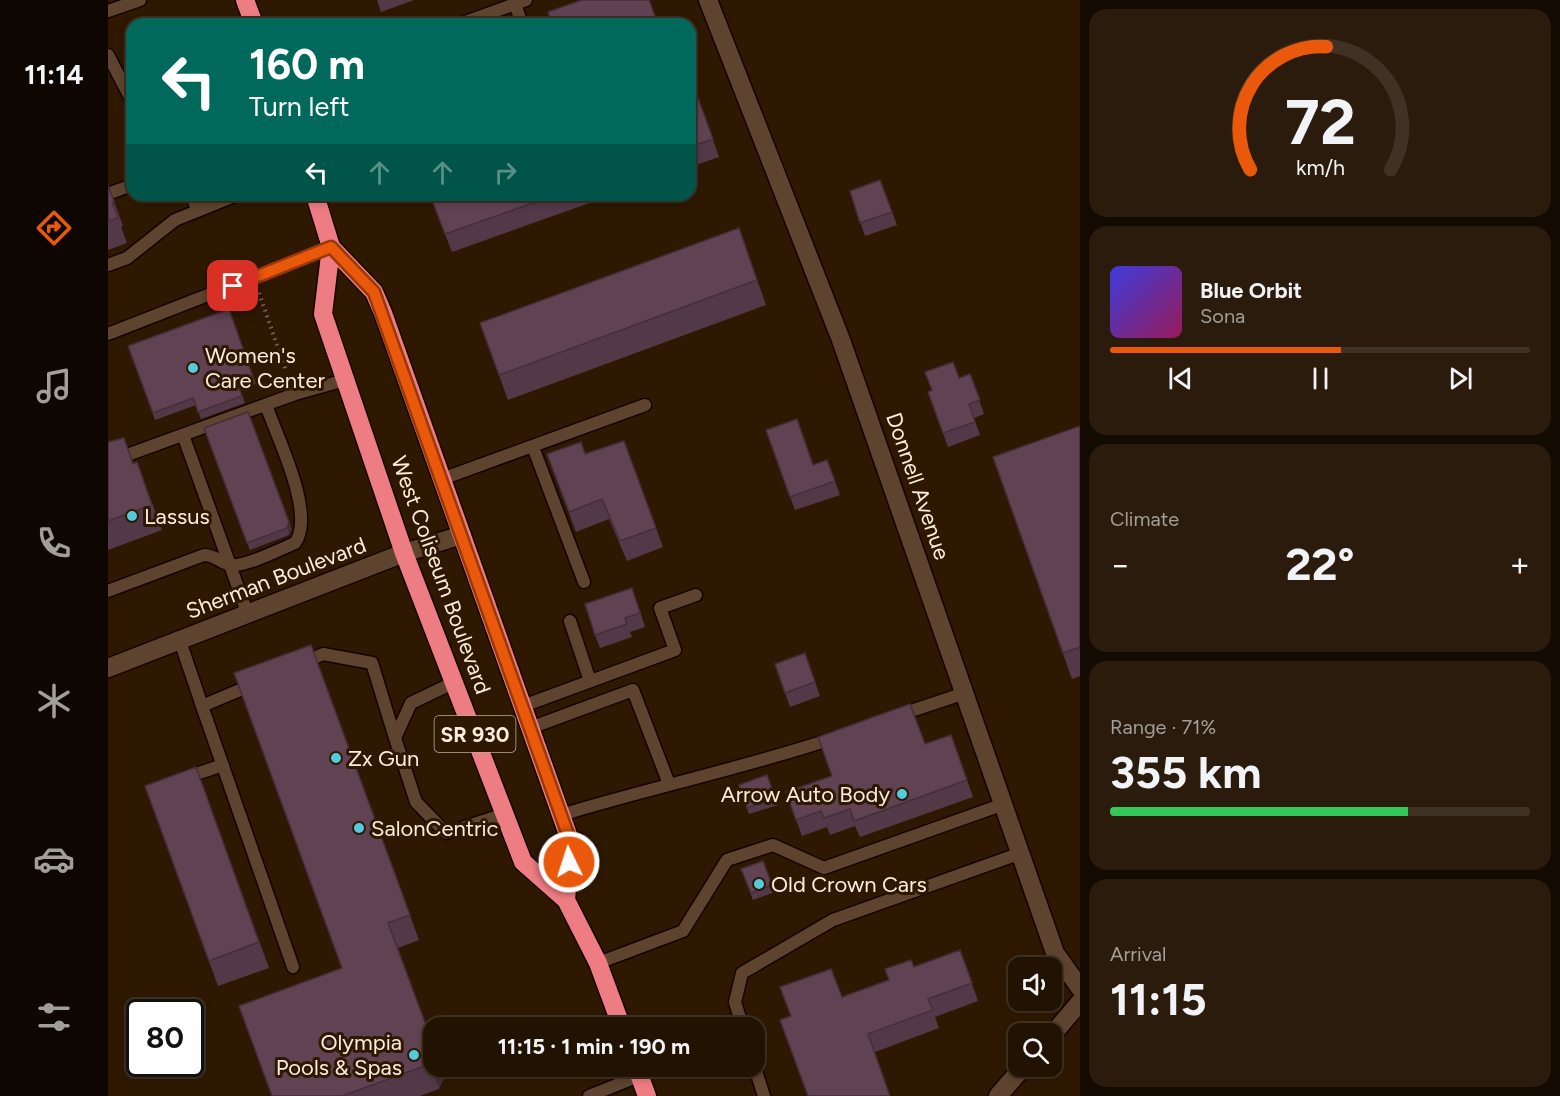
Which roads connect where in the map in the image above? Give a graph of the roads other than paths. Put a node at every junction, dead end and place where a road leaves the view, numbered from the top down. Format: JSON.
{"nodes":[{"id":1,"x":140,"y":0,"type":"edge"},
{"id":2,"x":245,"y":0,"type":"edge"},
{"id":3,"x":708,"y":0,"type":"edge"},
{"id":4,"x":520,"y":2,"type":"edge"},
{"id":5,"x":108,"y":11,"type":"edge"},
{"id":6,"x":252,"y":18,"type":"edge"},
{"id":7,"x":476,"y":18,"type":"edge"},
{"id":8,"x":521,"y":18,"type":"edge"},
{"id":9,"x":108,"y":55,"type":"edge"},
{"id":10,"x":126,"y":90,"type":"edge"},
{"id":11,"x":126,"y":187,"type":"edge"},
{"id":12,"x":108,"y":194,"type":"edge"},
{"id":13,"x":194,"y":201,"type":"edge"},
{"id":14,"x":221,"y":201,"type":"edge"},
{"id":15,"x":317,"y":201,"type":"edge"},
{"id":16,"x":197,"y":210,"type":"junction"},
{"id":17,"x":331,"y":247,"type":"junction"},
{"id":18,"x":108,"y":265,"type":"edge"},
{"id":19,"x":108,"y":334,"type":"edge"},
{"id":20,"x":345,"y":380,"type":"junction"},
{"id":21,"x":266,"y":405,"type":"junction"},
{"id":22,"x":645,"y":405,"type":"dead end"},
{"id":23,"x":183,"y":435,"type":"junction"},
{"id":24,"x":533,"y":447,"type":"junction"},
{"id":25,"x":108,"y":462,"type":"edge"},
{"id":26,"x":442,"y":479,"type":"junction"},
{"id":27,"x":462,"y":535,"type":"junction"},
{"id":28,"x":404,"y":553,"type":"junction"},
{"id":29,"x":230,"y":565,"type":"junction"},
{"id":30,"x":584,"y":582,"type":"dead end"},
{"id":31,"x":108,"y":591,"type":"edge"},
{"id":32,"x":696,"y":595,"type":"dead end"},
{"id":33,"x":248,"y":615,"type":"junction"},
{"id":34,"x":570,"y":621,"type":"dead end"},
{"id":35,"x":180,"y":641,"type":"junction"},
{"id":36,"x":108,"y":668,"type":"edge"},
{"id":37,"x":290,"y":668,"type":"edge"},
{"id":38,"x":268,"y":678,"type":"edge"},
{"id":39,"x":590,"y":681,"type":"junction"},
{"id":40,"x":455,"y":682,"type":"junction"},
{"id":41,"x":965,"y":693,"type":"junction"},
{"id":42,"x":202,"y":706,"type":"junction"},
{"id":43,"x":523,"y":706,"type":"junction"},
{"id":44,"x":888,"y":719,"type":"edge"},
{"id":45,"x":530,"y":728,"type":"junction"},
{"id":46,"x":844,"y":734,"type":"edge"},
{"id":47,"x":395,"y":738,"type":"junction"},
{"id":48,"x":223,"y":765,"type":"junction"},
{"id":49,"x":169,"y":783,"type":"edge"},
{"id":50,"x":669,"y":784,"type":"junction"},
{"id":51,"x":1004,"y":804,"type":"junction"},
{"id":52,"x":505,"y":814,"type":"junction"},
{"id":53,"x":561,"y":815,"type":"junction"},
{"id":54,"x":1021,"y":854,"type":"junction"},
{"id":55,"x":566,"y":900,"type":"junction"},
{"id":56,"x":598,"y":963,"type":"junction"},
{"id":57,"x":293,"y":967,"type":"dead end"},
{"id":58,"x":1080,"y":988,"type":"edge"},
{"id":59,"x":1080,"y":1002,"type":"edge"},
{"id":60,"x":618,"y":1017,"type":"edge"},
{"id":61,"x":740,"y":1017,"type":"edge"},
{"id":62,"x":1062,"y":1023,"type":"edge"},
{"id":63,"x":626,"y":1077,"type":"edge"},
{"id":64,"x":640,"y":1077,"type":"edge"},
{"id":65,"x":758,"y":1077,"type":"edge"},
{"id":66,"x":1014,"y":1077,"type":"edge"},
{"id":67,"x":589,"y":1096,"type":"edge"},
{"id":68,"x":647,"y":1096,"type":"edge"},
{"id":69,"x":764,"y":1096,"type":"edge"},
{"id":70,"x":998,"y":1096,"type":"edge"}],
"edges":[{"from":1,"to":5,"type":"lane"},
{"from":2,"to":6,"type":"highway"},
{"from":3,"to":41,"type":"street","name":"Donnell Avenue"},
{"from":4,"to":7,"type":"lane"},
{"from":4,"to":8,"type":"lane"},
{"from":9,"to":10,"type":"lane"},
{"from":11,"to":12,"type":"lane"},
{"from":13,"to":16,"type":"lane"},
{"from":14,"to":16,"type":"lane"},
{"from":15,"to":17,"type":"highway","name":"West Coliseum Boulevard","number":"SR 930"},
{"from":16,"to":18,"type":"lane"},
{"from":17,"to":19,"type":"lane"},
{"from":17,"to":20,"type":"highway","name":"West Coliseum Boulevard","number":"SR 930"},
{"from":17,"to":26,"type":"highway","name":"West Coliseum Boulevard","number":"SR 930"},
{"from":20,"to":21,"type":"lane"},
{"from":20,"to":28,"type":"highway","name":"West Coliseum Boulevard","number":"SR 930"},
{"from":21,"to":23,"type":"lane"},
{"from":21,"to":29,"type":"lane"},
{"from":22,"to":24,"type":"lane"},
{"from":23,"to":25,"type":"lane"},
{"from":23,"to":29,"type":"lane"},
{"from":24,"to":26,"type":"lane"},
{"from":24,"to":30,"type":"lane"},
{"from":26,"to":27,"type":"highway","name":"West Coliseum Boulevard","number":"SR 930"},
{"from":27,"to":28,"type":"street","name":"Sherman Boulevard"},
{"from":27,"to":43,"type":"highway","name":"West Coliseum Boulevard","number":"SR 930"},
{"from":28,"to":33,"type":"street","name":"Sherman Boulevard"},
{"from":28,"to":40,"type":"highway","name":"West Coliseum Boulevard","number":"SR 930"},
{"from":29,"to":31,"type":"lane"},
{"from":29,"to":33,"type":"lane"},
{"from":32,"to":39,"type":"lane"},
{"from":33,"to":35,"type":"street","name":"Sherman Boulevard"},
{"from":34,"to":39,"type":"lane"},
{"from":35,"to":36,"type":"street","name":"Sherman Boulevard"},
{"from":35,"to":42,"type":"lane"},
{"from":37,"to":47,"type":"lane"},
{"from":38,"to":42,"type":"lane"},
{"from":39,"to":43,"type":"lane"},
{"from":40,"to":47,"type":"lane"},
{"from":40,"to":52,"type":"highway","name":"West Coliseum Boulevard","number":"SR 930"},
{"from":41,"to":44,"type":"lane"},
{"from":41,"to":51,"type":"street","name":"Donnell Avenue"},
{"from":42,"to":48,"type":"lane"},
{"from":43,"to":45,"type":"highway","name":"West Coliseum Boulevard","number":"SR 930"},
{"from":45,"to":50,"type":"lane"},
{"from":45,"to":53,"type":"highway","name":"West Coliseum Boulevard","number":"SR 930"},
{"from":46,"to":50,"type":"lane"},
{"from":47,"to":52,"type":"lane"},
{"from":48,"to":49,"type":"lane"},
{"from":48,"to":57,"type":"lane"},
{"from":50,"to":53,"type":"lane"},
{"from":51,"to":54,"type":"street","name":"Donnell Avenue"},
{"from":51,"to":56,"type":"lane"},
{"from":52,"to":55,"type":"highway","name":"West Coliseum Boulevard","number":"SR 930"},
{"from":53,"to":55,"type":"highway","name":"West Coliseum Boulevard","number":"SR 930"},
{"from":54,"to":58,"type":"street","name":"Donnell Avenue"},
{"from":54,"to":61,"type":"lane"},
{"from":55,"to":56,"type":"highway","name":"West Coliseum Boulevard","number":"SR 930"},
{"from":56,"to":60,"type":"highway","name":"West Coliseum Boulevard","number":"SR 930"},
{"from":59,"to":62,"type":"street"},
{"from":63,"to":67,"type":"lane"},
{"from":64,"to":68,"type":"highway"},
{"from":65,"to":69,"type":"lane"},
{"from":66,"to":70,"type":"street"}]}
